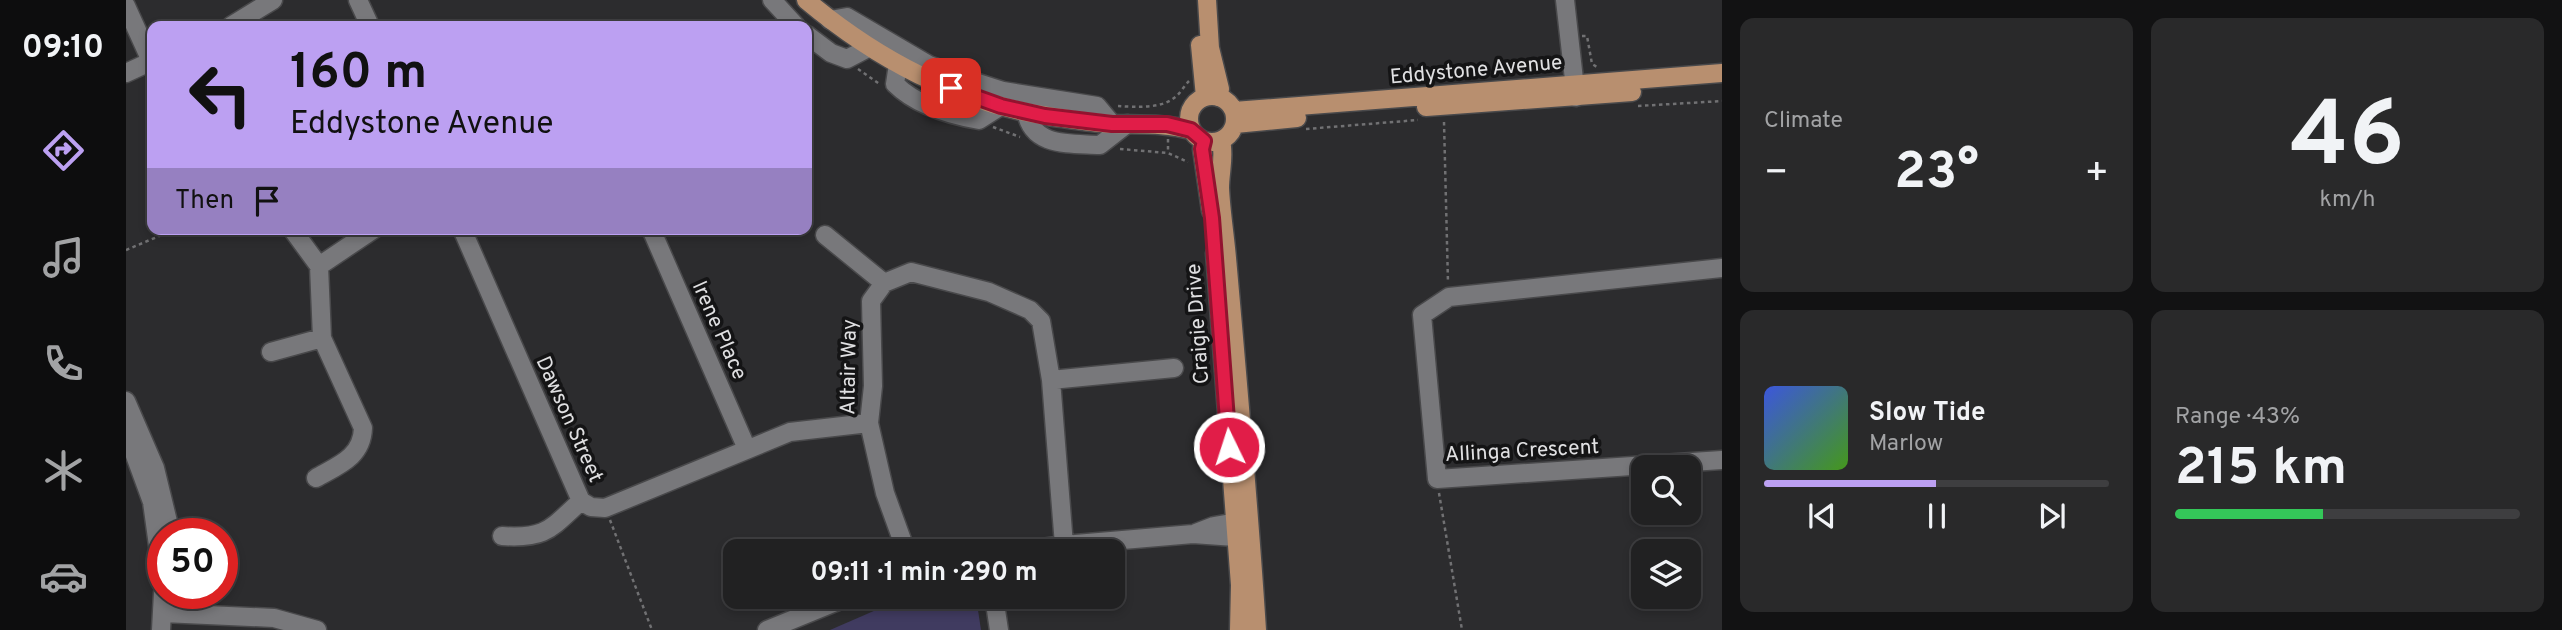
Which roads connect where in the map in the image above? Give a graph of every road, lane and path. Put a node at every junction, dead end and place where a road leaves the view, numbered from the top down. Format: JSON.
{"nodes":[{"id":1,"x":273,"y":0,"type":"edge"},
{"id":2,"x":358,"y":0,"type":"edge"},
{"id":3,"x":772,"y":0,"type":"edge"},
{"id":4,"x":806,"y":0,"type":"edge"},
{"id":5,"x":1196,"y":0,"type":"edge"},
{"id":6,"x":1206,"y":0,"type":"edge"},
{"id":7,"x":1565,"y":0,"type":"edge"},
{"id":8,"x":126,"y":6,"type":"edge"},
{"id":9,"x":830,"y":20,"type":"junction"},
{"id":10,"x":239,"y":21,"type":"edge"},
{"id":11,"x":368,"y":21,"type":"edge"},
{"id":12,"x":791,"y":21,"type":"edge"},
{"id":13,"x":812,"y":39,"type":"edge"},
{"id":14,"x":869,"y":48,"type":"junction"},
{"id":15,"x":147,"y":50,"type":"edge"},
{"id":16,"x":847,"y":59,"type":"junction"},
{"id":17,"x":147,"y":63,"type":"edge"},
{"id":18,"x":898,"y":64,"type":"junction"},
{"id":19,"x":126,"y":73,"type":"edge"},
{"id":20,"x":1722,"y":73,"type":"edge"},
{"id":21,"x":1187,"y":82,"type":"dead end"},
{"id":22,"x":1722,"y":85,"type":"edge"},
{"id":23,"x":1575,"y":90,"type":"junction"},
{"id":24,"x":904,"y":93,"type":"junction"},
{"id":25,"x":1206,"y":99,"type":"junction"},
{"id":26,"x":1001,"y":106,"type":"junction"},
{"id":27,"x":1097,"y":106,"type":"junction"},
{"id":28,"x":1026,"y":111,"type":"junction"},
{"id":29,"x":1234,"y":118,"type":"junction"},
{"id":30,"x":1444,"y":118,"type":"dead end"},
{"id":31,"x":979,"y":120,"type":"junction"},
{"id":32,"x":1430,"y":120,"type":"dead end"},
{"id":33,"x":1119,"y":124,"type":"junction"},
{"id":34,"x":1167,"y":124,"type":"junction"},
{"id":35,"x":1298,"y":130,"type":"dead end"},
{"id":36,"x":1205,"y":137,"type":"junction"},
{"id":37,"x":1040,"y":138,"type":"junction"},
{"id":38,"x":1100,"y":145,"type":"junction"},
{"id":39,"x":1197,"y":162,"type":"junction"},
{"id":40,"x":825,"y":234,"type":"dead end"},
{"id":41,"x":162,"y":235,"type":"edge"},
{"id":42,"x":296,"y":235,"type":"edge"},
{"id":43,"x":365,"y":235,"type":"edge"},
{"id":44,"x":465,"y":235,"type":"edge"},
{"id":45,"x":654,"y":235,"type":"edge"},
{"id":46,"x":126,"y":250,"type":"edge"},
{"id":47,"x":319,"y":266,"type":"junction"},
{"id":48,"x":1722,"y":268,"type":"edge"},
{"id":49,"x":884,"y":283,"type":"junction"},
{"id":50,"x":1449,"y":297,"type":"junction"},
{"id":51,"x":322,"y":338,"type":"junction"},
{"id":52,"x":271,"y":352,"type":"dead end"},
{"id":53,"x":1174,"y":368,"type":"dead end"},
{"id":54,"x":1051,"y":380,"type":"junction"},
{"id":55,"x":126,"y":401,"type":"edge"},
{"id":56,"x":869,"y":423,"type":"junction"},
{"id":57,"x":126,"y":431,"type":"edge"},
{"id":58,"x":747,"y":449,"type":"junction"},
{"id":59,"x":1722,"y":460,"type":"edge"},
{"id":60,"x":316,"y":478,"type":"dead end"},
{"id":61,"x":1437,"y":479,"type":"junction"},
{"id":62,"x":581,"y":500,"type":"junction"},
{"id":63,"x":605,"y":508,"type":"junction"},
{"id":64,"x":154,"y":518,"type":"edge"},
{"id":65,"x":166,"y":518,"type":"edge"},
{"id":66,"x":1241,"y":529,"type":"junction"},
{"id":67,"x":502,"y":536,"type":"dead end"},
{"id":68,"x":902,"y":539,"type":"edge"},
{"id":69,"x":1064,"y":539,"type":"edge"},
{"id":70,"x":1125,"y":539,"type":"edge"},
{"id":71,"x":816,"y":609,"type":"edge"},
{"id":72,"x":996,"y":609,"type":"edge"},
{"id":73,"x":168,"y":622,"type":"edge"},
{"id":74,"x":764,"y":629,"type":"edge"},
{"id":75,"x":317,"y":630,"type":"edge"},
{"id":76,"x":652,"y":630,"type":"edge"},
{"id":77,"x":999,"y":630,"type":"edge"},
{"id":78,"x":1239,"y":630,"type":"edge"},
{"id":79,"x":1257,"y":630,"type":"edge"},
{"id":80,"x":1462,"y":630,"type":"edge"}],
"edges":[{"from":1,"to":10,"type":"street"},
{"from":2,"to":11,"type":"street"},
{"from":3,"to":12,"type":"street"},
{"from":4,"to":9,"type":"main road"},
{"from":5,"to":25,"type":"main road"},
{"from":6,"to":25,"type":"main road"},
{"from":7,"to":23,"type":"street"},
{"from":8,"to":15,"type":"street"},
{"from":9,"to":14,"type":"main road"},
{"from":9,"to":27,"type":"street"},
{"from":13,"to":16,"type":"street"},
{"from":14,"to":16,"type":"street"},
{"from":14,"to":18,"type":"main road"},
{"from":16,"to":24,"type":"path"},
{"from":17,"to":19,"type":"street"},
{"from":18,"to":24,"type":"street"},
{"from":18,"to":26,"type":"main road"},
{"from":20,"to":23,"type":"main road","name":"Eddystone Avenue"},
{"from":21,"to":27,"type":"path"},
{"from":22,"to":23,"type":"main road","name":"Eddystone Avenue"},
{"from":23,"to":29,"type":"main road","name":"Eddystone Avenue"},
{"from":24,"to":31,"type":"street"},
{"from":25,"to":29,"type":"main road"},
{"from":25,"to":34,"type":"main road"},
{"from":25,"to":36,"type":"main road"},
{"from":26,"to":28,"type":"main road"},
{"from":26,"to":31,"type":"street"},
{"from":27,"to":33,"type":"street"},
{"from":28,"to":33,"type":"main road"},
{"from":28,"to":37,"type":"street"},
{"from":29,"to":36,"type":"main road"},
{"from":30,"to":50,"type":"path"},
{"from":31,"to":37,"type":"path"},
{"from":32,"to":35,"type":"path"},
{"from":33,"to":34,"type":"main road"},
{"from":33,"to":38,"type":"street"},
{"from":34,"to":36,"type":"main road"},
{"from":36,"to":39,"type":"main road","name":"Craigie Drive"},
{"from":36,"to":66,"type":"main road","name":"Craigie Drive"},
{"from":37,"to":38,"type":"street"},
{"from":38,"to":39,"type":"path"},
{"from":39,"to":66,"type":"main road","name":"Craigie Drive"},
{"from":40,"to":49,"type":"street"},
{"from":41,"to":46,"type":"path"},
{"from":42,"to":47,"type":"street"},
{"from":43,"to":47,"type":"street"},
{"from":44,"to":62,"type":"street","name":"Dawson Street"},
{"from":45,"to":58,"type":"street","name":"Irene Place"},
{"from":47,"to":51,"type":"street"},
{"from":48,"to":50,"type":"street"},
{"from":49,"to":54,"type":"street"},
{"from":49,"to":56,"type":"street","name":"Altair Way"},
{"from":50,"to":61,"type":"street","name":"Allinga Crescent"},
{"from":51,"to":52,"type":"street"},
{"from":51,"to":60,"type":"street"},
{"from":53,"to":54,"type":"street"},
{"from":54,"to":69,"type":"street"},
{"from":55,"to":65,"type":"street"},
{"from":56,"to":58,"type":"street","name":"Dawson Street"},
{"from":56,"to":68,"type":"street","name":"Altair Way"},
{"from":57,"to":64,"type":"street"},
{"from":58,"to":63,"type":"street","name":"Dawson Street"},
{"from":59,"to":61,"type":"street","name":"Allinga Crescent"},
{"from":61,"to":80,"type":"path"},
{"from":62,"to":63,"type":"street","name":"Dawson Street"},
{"from":62,"to":67,"type":"street"},
{"from":63,"to":76,"type":"path"},
{"from":66,"to":70,"type":"street"},
{"from":66,"to":78,"type":"main road","name":"Craigie Drive"},
{"from":66,"to":79,"type":"main road","name":"Craigie Drive"},
{"from":71,"to":74,"type":"street"},
{"from":72,"to":77,"type":"street"},
{"from":73,"to":75,"type":"street"}]}
